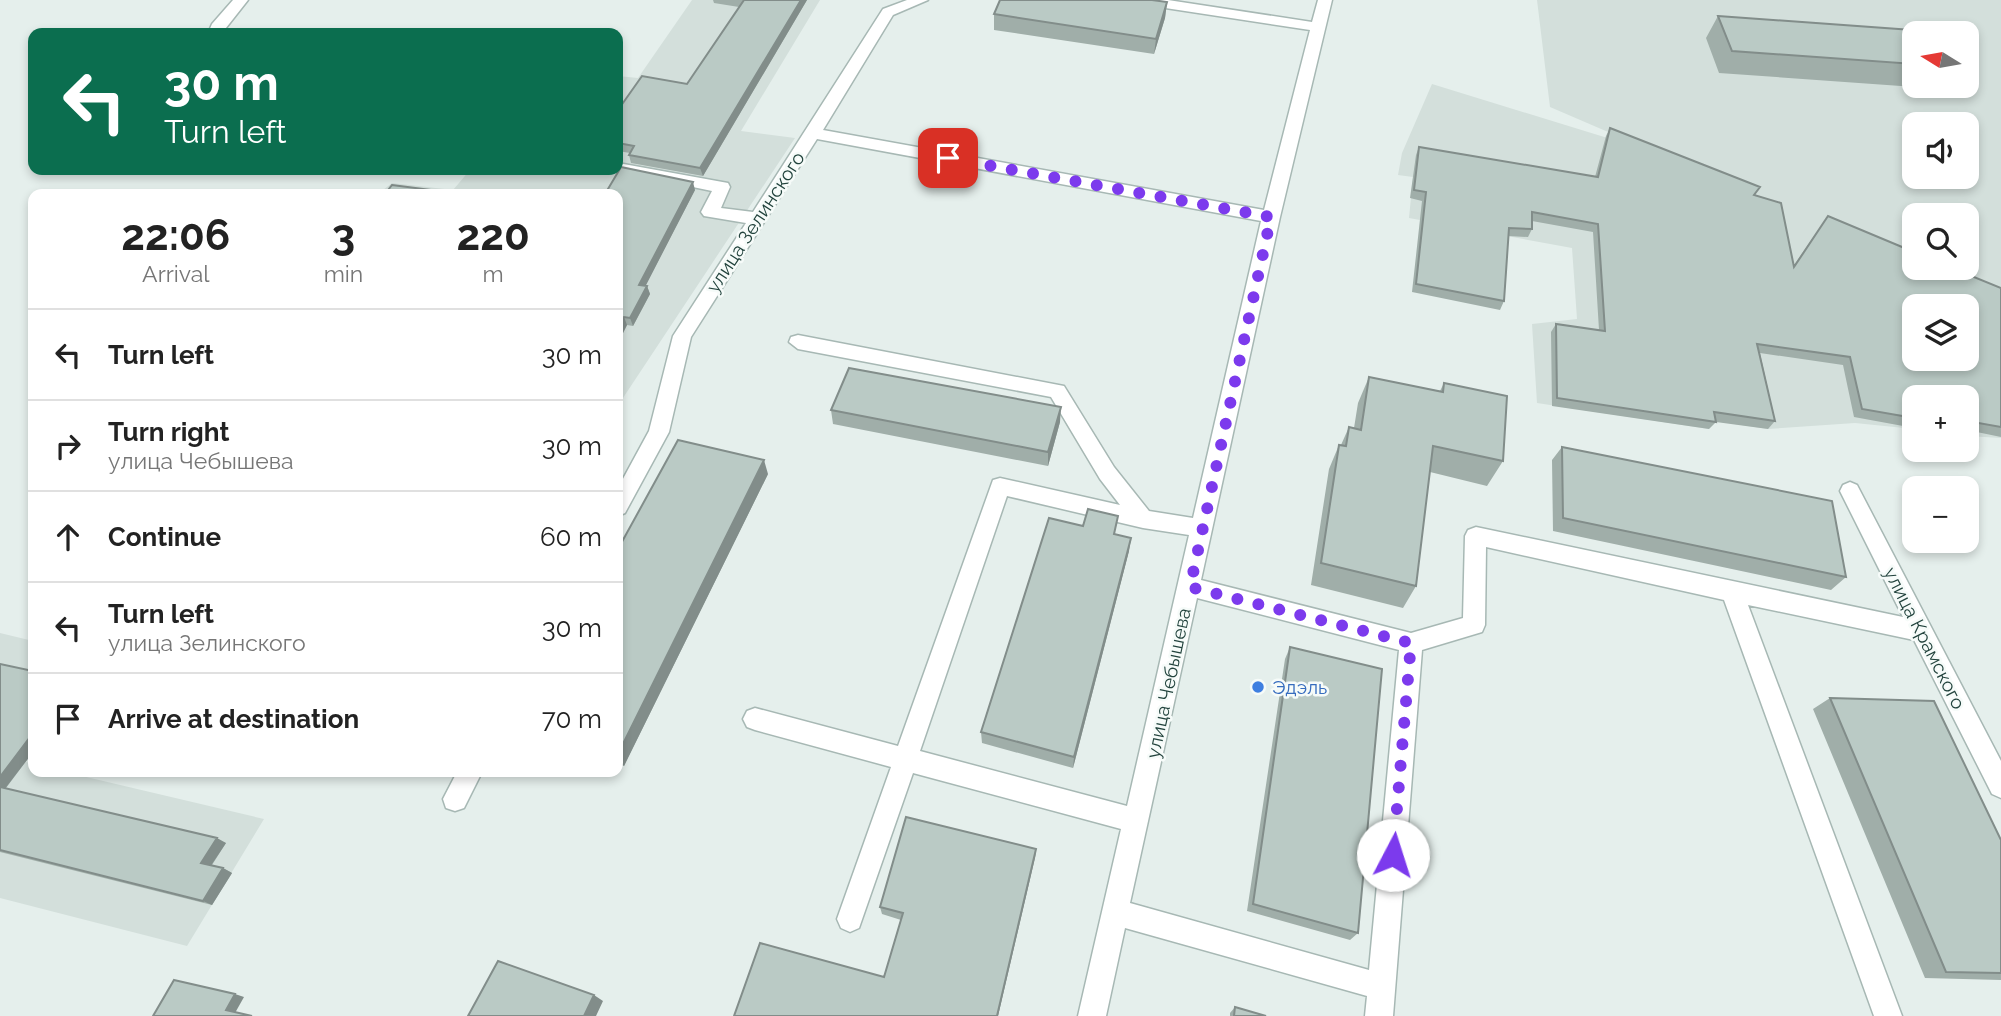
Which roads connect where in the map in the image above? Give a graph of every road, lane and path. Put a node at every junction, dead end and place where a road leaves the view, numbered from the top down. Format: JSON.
{"nodes":[{"id":1,"x":241,"y":0,"type":"edge"},
{"id":2,"x":921,"y":0,"type":"edge"},
{"id":3,"x":1139,"y":0,"type":"edge"},
{"id":4,"x":1271,"y":0,"type":"edge"},
{"id":5,"x":1325,"y":0,"type":"edge"},
{"id":6,"x":1266,"y":19,"type":"junction"},
{"id":7,"x":1319,"y":27,"type":"junction"},
{"id":8,"x":219,"y":28,"type":"edge"},
{"id":9,"x":813,"y":133,"type":"junction"},
{"id":10,"x":623,"y":169,"type":"edge"},
{"id":11,"x":1271,"y":217,"type":"junction"},
{"id":12,"x":757,"y":219,"type":"junction"},
{"id":13,"x":798,"y":342,"type":"dead end"},
{"id":14,"x":1850,"y":491,"type":"dead end"},
{"id":15,"x":623,"y":498,"type":"edge"},
{"id":16,"x":1143,"y":520,"type":"junction"},
{"id":17,"x":1203,"y":528,"type":"junction"},
{"id":18,"x":1190,"y":587,"type":"junction"},
{"id":19,"x":1732,"y":592,"type":"junction"},
{"id":20,"x":1921,"y":631,"type":"junction"},
{"id":21,"x":1411,"y":643,"type":"junction"},
{"id":22,"x":755,"y":719,"type":"dead end"},
{"id":23,"x":906,"y":758,"type":"junction"},
{"id":24,"x":467,"y":777,"type":"edge"},
{"id":25,"x":2001,"y":786,"type":"edge"},
{"id":26,"x":455,"y":799,"type":"dead end"},
{"id":27,"x":1138,"y":821,"type":"junction"},
{"id":28,"x":1116,"y":912,"type":"junction"},
{"id":29,"x":850,"y":919,"type":"dead end"},
{"id":30,"x":1382,"y":987,"type":"junction"},
{"id":31,"x":1092,"y":1016,"type":"edge"},
{"id":32,"x":1379,"y":1016,"type":"edge"},
{"id":33,"x":1888,"y":1016,"type":"edge"}],
"edges":[{"from":1,"to":8,"type":"street"},
{"from":2,"to":9,"type":"street"},
{"from":3,"to":6,"type":"street"},
{"from":4,"to":6,"type":"street"},
{"from":5,"to":7,"type":"street","name":"улица Чебышева"},
{"from":6,"to":7,"type":"street"},
{"from":7,"to":11,"type":"street","name":"улица Чебышева"},
{"from":9,"to":11,"type":"street","name":"улица Зелинского"},
{"from":9,"to":12,"type":"street","name":"улица Зелинского"},
{"from":10,"to":12,"type":"street"},
{"from":11,"to":17,"type":"street","name":"улица Чебышева"},
{"from":12,"to":15,"type":"street","name":"улица Зелинского"},
{"from":13,"to":16,"type":"street"},
{"from":14,"to":20,"type":"street","name":"улица Крамского"},
{"from":16,"to":17,"type":"street"},
{"from":16,"to":23,"type":"street"},
{"from":17,"to":18,"type":"street","name":"улица Чебышева"},
{"from":18,"to":21,"type":"street"},
{"from":18,"to":27,"type":"street","name":"улица Чебышева"},
{"from":19,"to":20,"type":"street"},
{"from":19,"to":21,"type":"street"},
{"from":19,"to":33,"type":"street"},
{"from":20,"to":25,"type":"street","name":"улица Крамского"},
{"from":21,"to":30,"type":"street"},
{"from":22,"to":23,"type":"street"},
{"from":23,"to":27,"type":"street"},
{"from":23,"to":29,"type":"street"},
{"from":24,"to":26,"type":"street"},
{"from":27,"to":28,"type":"street","name":"улица Чебышева"},
{"from":28,"to":30,"type":"street"},
{"from":28,"to":31,"type":"street","name":"улица Чебышева"},
{"from":30,"to":32,"type":"street"}]}
